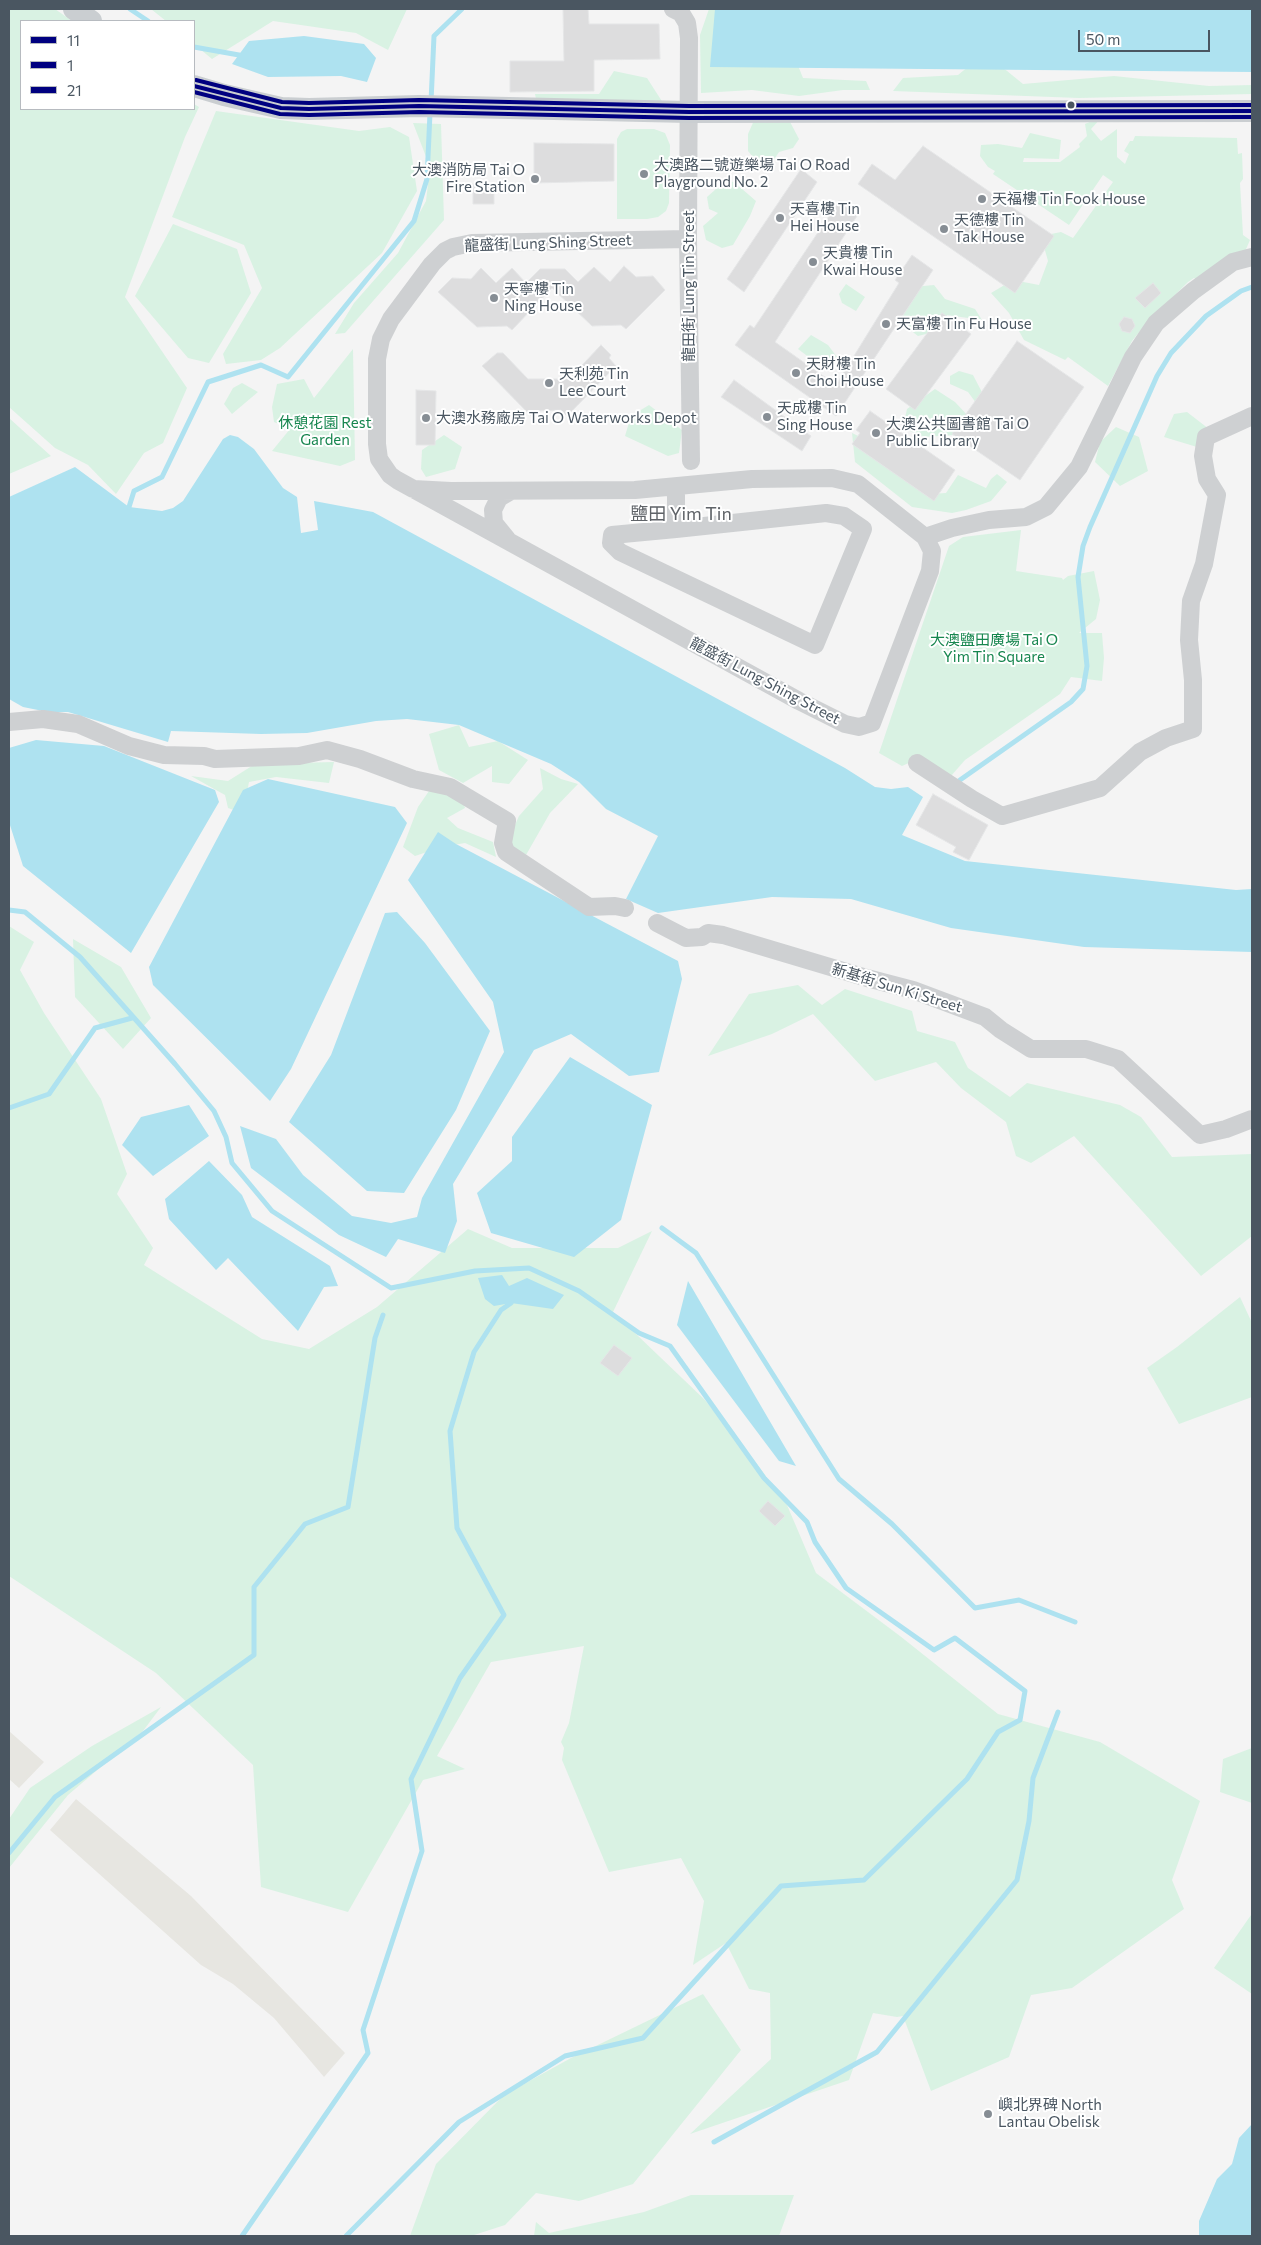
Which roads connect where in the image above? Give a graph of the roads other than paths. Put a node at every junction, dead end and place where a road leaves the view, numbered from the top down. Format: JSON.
{"nodes":[{"id":1,"x":74,"y":9,"type":"edge"},
{"id":2,"x":673,"y":9,"type":"edge"},
{"id":3,"x":90,"y":20,"type":"edge"},
{"id":4,"x":195,"y":86,"type":"edge"},
{"id":5,"x":1252,"y":111,"type":"edge"},
{"id":6,"x":689,"y":112,"type":"junction"},
{"id":7,"x":688,"y":240,"type":"junction"},
{"id":8,"x":1252,"y":257,"type":"edge"},
{"id":9,"x":1252,"y":416,"type":"edge"},
{"id":10,"x":691,"y":461,"type":"dead end"},
{"id":11,"x":676,"y":488,"type":"junction"},
{"id":12,"x":413,"y":489,"type":"junction"},
{"id":13,"x":511,"y":491,"type":"junction"},
{"id":14,"x":676,"y":529,"type":"junction"},
{"id":15,"x":925,"y":536,"type":"junction"},
{"id":16,"x":511,"y":543,"type":"junction"},
{"id":17,"x":9,"y":722,"type":"edge"},
{"id":18,"x":918,"y":762,"type":"dead end"},
{"id":19,"x":625,"y":908,"type":"dead end"},
{"id":20,"x":657,"y":923,"type":"dead end"},
{"id":21,"x":1252,"y":1118,"type":"edge"}],
"edges":[{"from":1,"to":3,"type":"main road"},
{"from":2,"to":6,"type":"street","name":"龍田街 Lung Tin Street"},
{"from":4,"to":6,"type":"main road"},
{"from":5,"to":6,"type":"main road"},
{"from":6,"to":7,"type":"street","name":"龍田街 Lung Tin Street"},
{"from":7,"to":10,"type":"street","name":"龍田街 Lung Tin Street"},
{"from":7,"to":12,"type":"street","name":"龍盛街 Lung Shing Street"},
{"from":8,"to":15,"type":"street"},
{"from":9,"to":18,"type":"street"},
{"from":11,"to":13,"type":"street"},
{"from":11,"to":14,"type":"street"},
{"from":11,"to":15,"type":"street"},
{"from":12,"to":13,"type":"street"},
{"from":12,"to":16,"type":"street","name":"龍盛街 Lung Shing Street"},
{"from":13,"to":16,"type":"street"},
{"from":14,"to":14,"type":"street"},
{"from":15,"to":16,"type":"street","name":"龍盛街 Lung Shing Street"},
{"from":17,"to":19,"type":"street"},
{"from":20,"to":21,"type":"street","name":"新基街 Sun Ki Street"}]}
